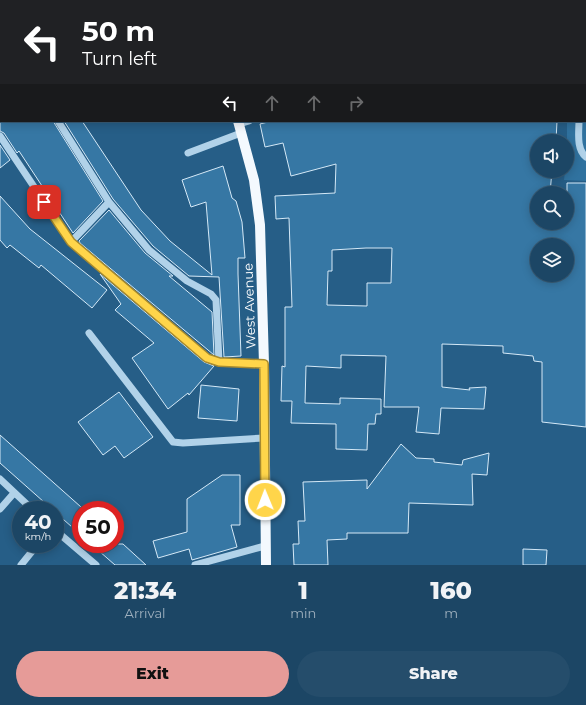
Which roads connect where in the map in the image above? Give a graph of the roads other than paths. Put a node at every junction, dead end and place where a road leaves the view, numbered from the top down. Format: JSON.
{"nodes":[{"id":1,"x":59,"y":122,"type":"edge"},
{"id":2,"x":579,"y":122,"type":"edge"},
{"id":3,"x":239,"y":126,"type":"edge"},
{"id":4,"x":0,"y":136,"type":"edge"},
{"id":5,"x":188,"y":153,"type":"dead end"},
{"id":6,"x":586,"y":157,"type":"edge"},
{"id":7,"x":109,"y":202,"type":"junction"},
{"id":8,"x":71,"y":242,"type":"junction"},
{"id":9,"x":89,"y":333,"type":"dead end"},
{"id":10,"x":219,"y":362,"type":"junction"},
{"id":11,"x":264,"y":364,"type":"junction"},
{"id":12,"x":264,"y":438,"type":"junction"},
{"id":13,"x":0,"y":479,"type":"edge"},
{"id":14,"x":14,"y":493,"type":"junction"},
{"id":15,"x":23,"y":501,"type":"edge"},
{"id":16,"x":0,"y":508,"type":"edge"},
{"id":17,"x":64,"y":539,"type":"edge"},
{"id":18,"x":265,"y":546,"type":"junction"},
{"id":19,"x":30,"y":553,"type":"edge"},
{"id":20,"x":87,"y":562,"type":"edge"},
{"id":21,"x":20,"y":565,"type":"edge"},
{"id":22,"x":96,"y":565,"type":"edge"},
{"id":23,"x":195,"y":565,"type":"edge"},
{"id":24,"x":266,"y":565,"type":"edge"}],
"edges":[{"from":1,"to":7,"type":"street"},
{"from":2,"to":6,"type":"street"},
{"from":3,"to":5,"type":"street"},
{"from":3,"to":11,"type":"main road","name":"West Avenue"},
{"from":4,"to":8,"type":"street"},
{"from":7,"to":8,"type":"street"},
{"from":7,"to":10,"type":"street"},
{"from":8,"to":10,"type":"street"},
{"from":9,"to":12,"type":"street"},
{"from":10,"to":11,"type":"street"},
{"from":11,"to":12,"type":"main road","name":"West Avenue"},
{"from":12,"to":18,"type":"main road","name":"West Avenue"},
{"from":13,"to":14,"type":"street"},
{"from":14,"to":15,"type":"street"},
{"from":14,"to":16,"type":"street"},
{"from":17,"to":20,"type":"street"},
{"from":18,"to":23,"type":"street"},
{"from":18,"to":24,"type":"main road","name":"West Avenue"},
{"from":19,"to":21,"type":"street"},
{"from":20,"to":22,"type":"street"}]}
